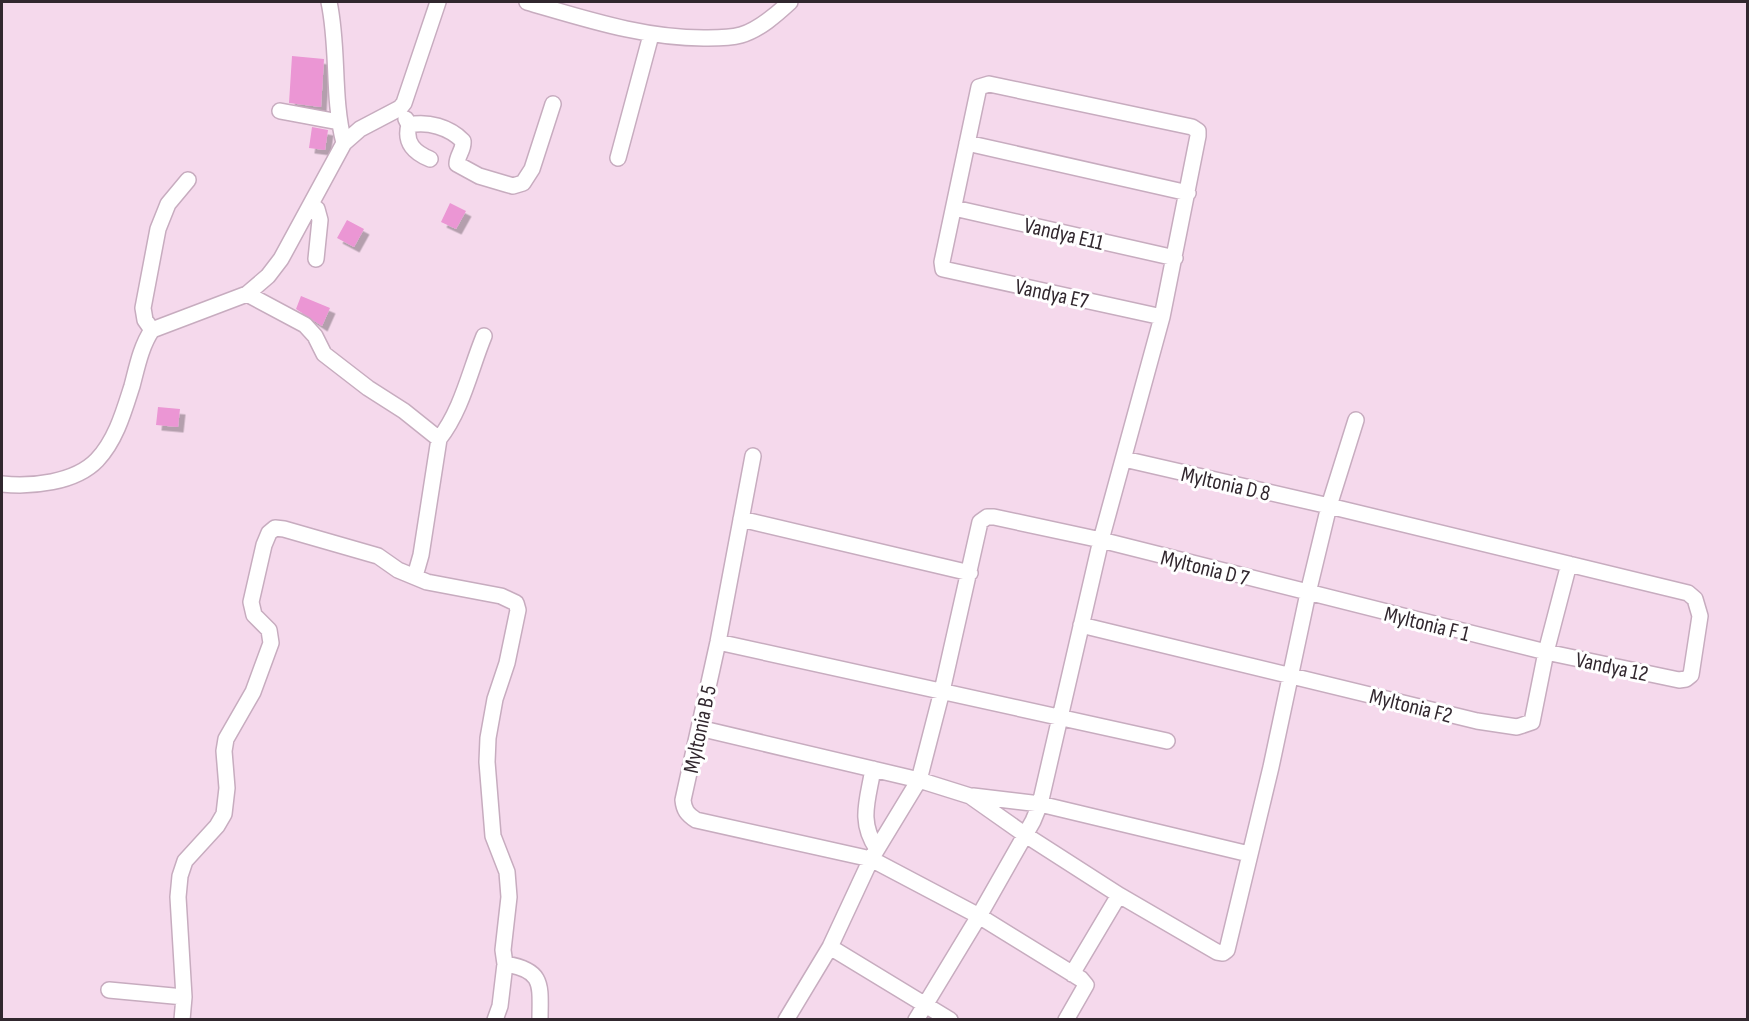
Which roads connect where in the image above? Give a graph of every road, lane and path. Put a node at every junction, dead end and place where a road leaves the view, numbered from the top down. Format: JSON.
{"nodes":[{"id":1,"x":329,"y":2,"type":"edge"},
{"id":2,"x":438,"y":2,"type":"edge"},
{"id":3,"x":527,"y":2,"type":"edge"},
{"id":4,"x":790,"y":2,"type":"edge"},
{"id":5,"x":651,"y":35,"type":"junction"},
{"id":6,"x":553,"y":104,"type":"dead end"},
{"id":7,"x":400,"y":108,"type":"junction"},
{"id":8,"x":280,"y":111,"type":"dead end"},
{"id":9,"x":339,"y":123,"type":"junction"},
{"id":10,"x":409,"y":125,"type":"junction"},
{"id":11,"x":344,"y":143,"type":"junction"},
{"id":12,"x":967,"y":143,"type":"junction"},
{"id":13,"x":618,"y":158,"type":"dead end"},
{"id":14,"x":430,"y":159,"type":"dead end"},
{"id":15,"x":188,"y":180,"type":"dead end"},
{"id":16,"x":1188,"y":193,"type":"junction"},
{"id":17,"x":311,"y":205,"type":"junction"},
{"id":18,"x":954,"y":208,"type":"junction"},
{"id":19,"x":1174,"y":258,"type":"junction"},
{"id":20,"x":316,"y":259,"type":"dead end"},
{"id":21,"x":247,"y":294,"type":"junction"},
{"id":22,"x":1162,"y":317,"type":"junction"},
{"id":23,"x":152,"y":330,"type":"junction"},
{"id":24,"x":484,"y":336,"type":"dead end"},
{"id":25,"x":1356,"y":420,"type":"dead end"},
{"id":26,"x":439,"y":439,"type":"junction"},
{"id":27,"x":753,"y":456,"type":"dead end"},
{"id":28,"x":1124,"y":459,"type":"junction"},
{"id":29,"x":2,"y":484,"type":"edge"},
{"id":30,"x":1329,"y":506,"type":"junction"},
{"id":31,"x":741,"y":519,"type":"junction"},
{"id":32,"x":1101,"y":540,"type":"junction"},
{"id":33,"x":1569,"y":564,"type":"junction"},
{"id":34,"x":970,"y":573,"type":"junction"},
{"id":35,"x":415,"y":576,"type":"junction"},
{"id":36,"x":1308,"y":593,"type":"junction"},
{"id":37,"x":1081,"y":625,"type":"junction"},
{"id":38,"x":718,"y":642,"type":"junction"},
{"id":39,"x":1546,"y":652,"type":"junction"},
{"id":40,"x":1290,"y":675,"type":"junction"},
{"id":41,"x":1679,"y":680,"type":"joint"},
{"id":42,"x":942,"y":691,"type":"junction"},
{"id":43,"x":1062,"y":717,"type":"junction"},
{"id":44,"x":699,"y":728,"type":"junction"},
{"id":45,"x":1167,"y":741,"type":"dead end"},
{"id":46,"x":873,"y":769,"type":"junction"},
{"id":47,"x":919,"y":780,"type":"junction"},
{"id":48,"x":970,"y":796,"type":"junction"},
{"id":49,"x":1040,"y":804,"type":"junction"},
{"id":50,"x":1024,"y":834,"type":"junction"},
{"id":51,"x":874,"y":854,"type":"junction"},
{"id":52,"x":1249,"y":854,"type":"junction"},
{"id":53,"x":1119,"y":895,"type":"junction"},
{"id":54,"x":979,"y":916,"type":"junction"},
{"id":55,"x":830,"y":947,"type":"junction"},
{"id":56,"x":505,"y":964,"type":"junction"},
{"id":57,"x":1072,"y":974,"type":"junction"},
{"id":58,"x":109,"y":990,"type":"dead end"},
{"id":59,"x":184,"y":997,"type":"junction"},
{"id":60,"x":925,"y":1004,"type":"junction"},
{"id":61,"x":182,"y":1020,"type":"edge"},
{"id":62,"x":495,"y":1020,"type":"edge"},
{"id":63,"x":540,"y":1020,"type":"edge"},
{"id":64,"x":786,"y":1020,"type":"edge"},
{"id":65,"x":916,"y":1020,"type":"edge"},
{"id":66,"x":950,"y":1020,"type":"edge"},
{"id":67,"x":1065,"y":1020,"type":"edge"}],
"edges":[{"from":1,"to":9,"type":"street"},
{"from":2,"to":7,"type":"street"},
{"from":3,"to":5,"type":"street"},
{"from":4,"to":5,"type":"street"},
{"from":5,"to":13,"type":"street"},
{"from":6,"to":10,"type":"street"},
{"from":7,"to":10,"type":"street"},
{"from":7,"to":11,"type":"street"},
{"from":8,"to":9,"type":"street"},
{"from":9,"to":11,"type":"street"},
{"from":10,"to":14,"type":"street"},
{"from":11,"to":17,"type":"street"},
{"from":12,"to":16,"type":"street"},
{"from":12,"to":16,"type":"street"},
{"from":12,"to":18,"type":"street"},
{"from":15,"to":23,"type":"street"},
{"from":16,"to":19,"type":"street"},
{"from":17,"to":20,"type":"street"},
{"from":17,"to":21,"type":"street"},
{"from":18,"to":19,"type":"street","name":"Vandya E11"},
{"from":18,"to":22,"type":"street","name":"Vandya E7"},
{"from":19,"to":22,"type":"street"},
{"from":21,"to":23,"type":"street"},
{"from":21,"to":26,"type":"street"},
{"from":22,"to":28,"type":"street"},
{"from":23,"to":29,"type":"street"},
{"from":24,"to":26,"type":"street"},
{"from":25,"to":30,"type":"street"},
{"from":26,"to":35,"type":"street"},
{"from":27,"to":31,"type":"street","name":"Myltonia B 5"},
{"from":28,"to":30,"type":"street","name":"Myltonia D 8"},
{"from":28,"to":32,"type":"street"},
{"from":30,"to":33,"type":"street","name":"Myltonia D 8"},
{"from":30,"to":36,"type":"street"},
{"from":31,"to":34,"type":"street"},
{"from":31,"to":38,"type":"street","name":"Myltonia B 5"},
{"from":32,"to":34,"type":"street","name":"Myltonia D 7"},
{"from":32,"to":36,"type":"street","name":"Myltonia D 7"},
{"from":32,"to":37,"type":"street"},
{"from":33,"to":39,"type":"street"},
{"from":33,"to":41,"type":"street","name":"Myltonia D 8"},
{"from":34,"to":42,"type":"street","name":"Myltonia D 7"},
{"from":35,"to":56,"type":"street"},
{"from":35,"to":59,"type":"street"},
{"from":36,"to":39,"type":"street","name":"Myltonia F 1"},
{"from":36,"to":40,"type":"street"},
{"from":37,"to":40,"type":"street","name":"Myltonia F2"},
{"from":37,"to":43,"type":"street"},
{"from":38,"to":42,"type":"street"},
{"from":38,"to":44,"type":"street","name":"Myltonia B 5"},
{"from":39,"to":40,"type":"street","name":"Myltonia F2"},
{"from":39,"to":41,"type":"street","name":"Vandya 12"},
{"from":40,"to":52,"type":"street"},
{"from":42,"to":43,"type":"street"},
{"from":42,"to":47,"type":"street","name":"Myltonia D 7"},
{"from":43,"to":45,"type":"street"},
{"from":43,"to":49,"type":"street"},
{"from":44,"to":46,"type":"street"},
{"from":44,"to":51,"type":"street","name":"Myltonia B 5"},
{"from":46,"to":47,"type":"street"},
{"from":46,"to":51,"type":"street"},
{"from":47,"to":48,"type":"street"},
{"from":47,"to":51,"type":"street","name":"Myltonia D 7"},
{"from":48,"to":49,"type":"street"},
{"from":48,"to":50,"type":"street"},
{"from":49,"to":50,"type":"street"},
{"from":49,"to":52,"type":"street"},
{"from":50,"to":53,"type":"street"},
{"from":50,"to":54,"type":"street"},
{"from":51,"to":54,"type":"street"},
{"from":51,"to":55,"type":"street","name":"Myltonia D 7"},
{"from":52,"to":53,"type":"street"},
{"from":53,"to":57,"type":"street"},
{"from":54,"to":57,"type":"street"},
{"from":54,"to":60,"type":"street"},
{"from":55,"to":60,"type":"street"},
{"from":55,"to":64,"type":"street","name":"Myltonia D 7"},
{"from":56,"to":62,"type":"street"},
{"from":56,"to":63,"type":"street"},
{"from":57,"to":67,"type":"street"},
{"from":58,"to":59,"type":"street"},
{"from":59,"to":61,"type":"street"},
{"from":60,"to":65,"type":"street"},
{"from":60,"to":66,"type":"street"}]}
